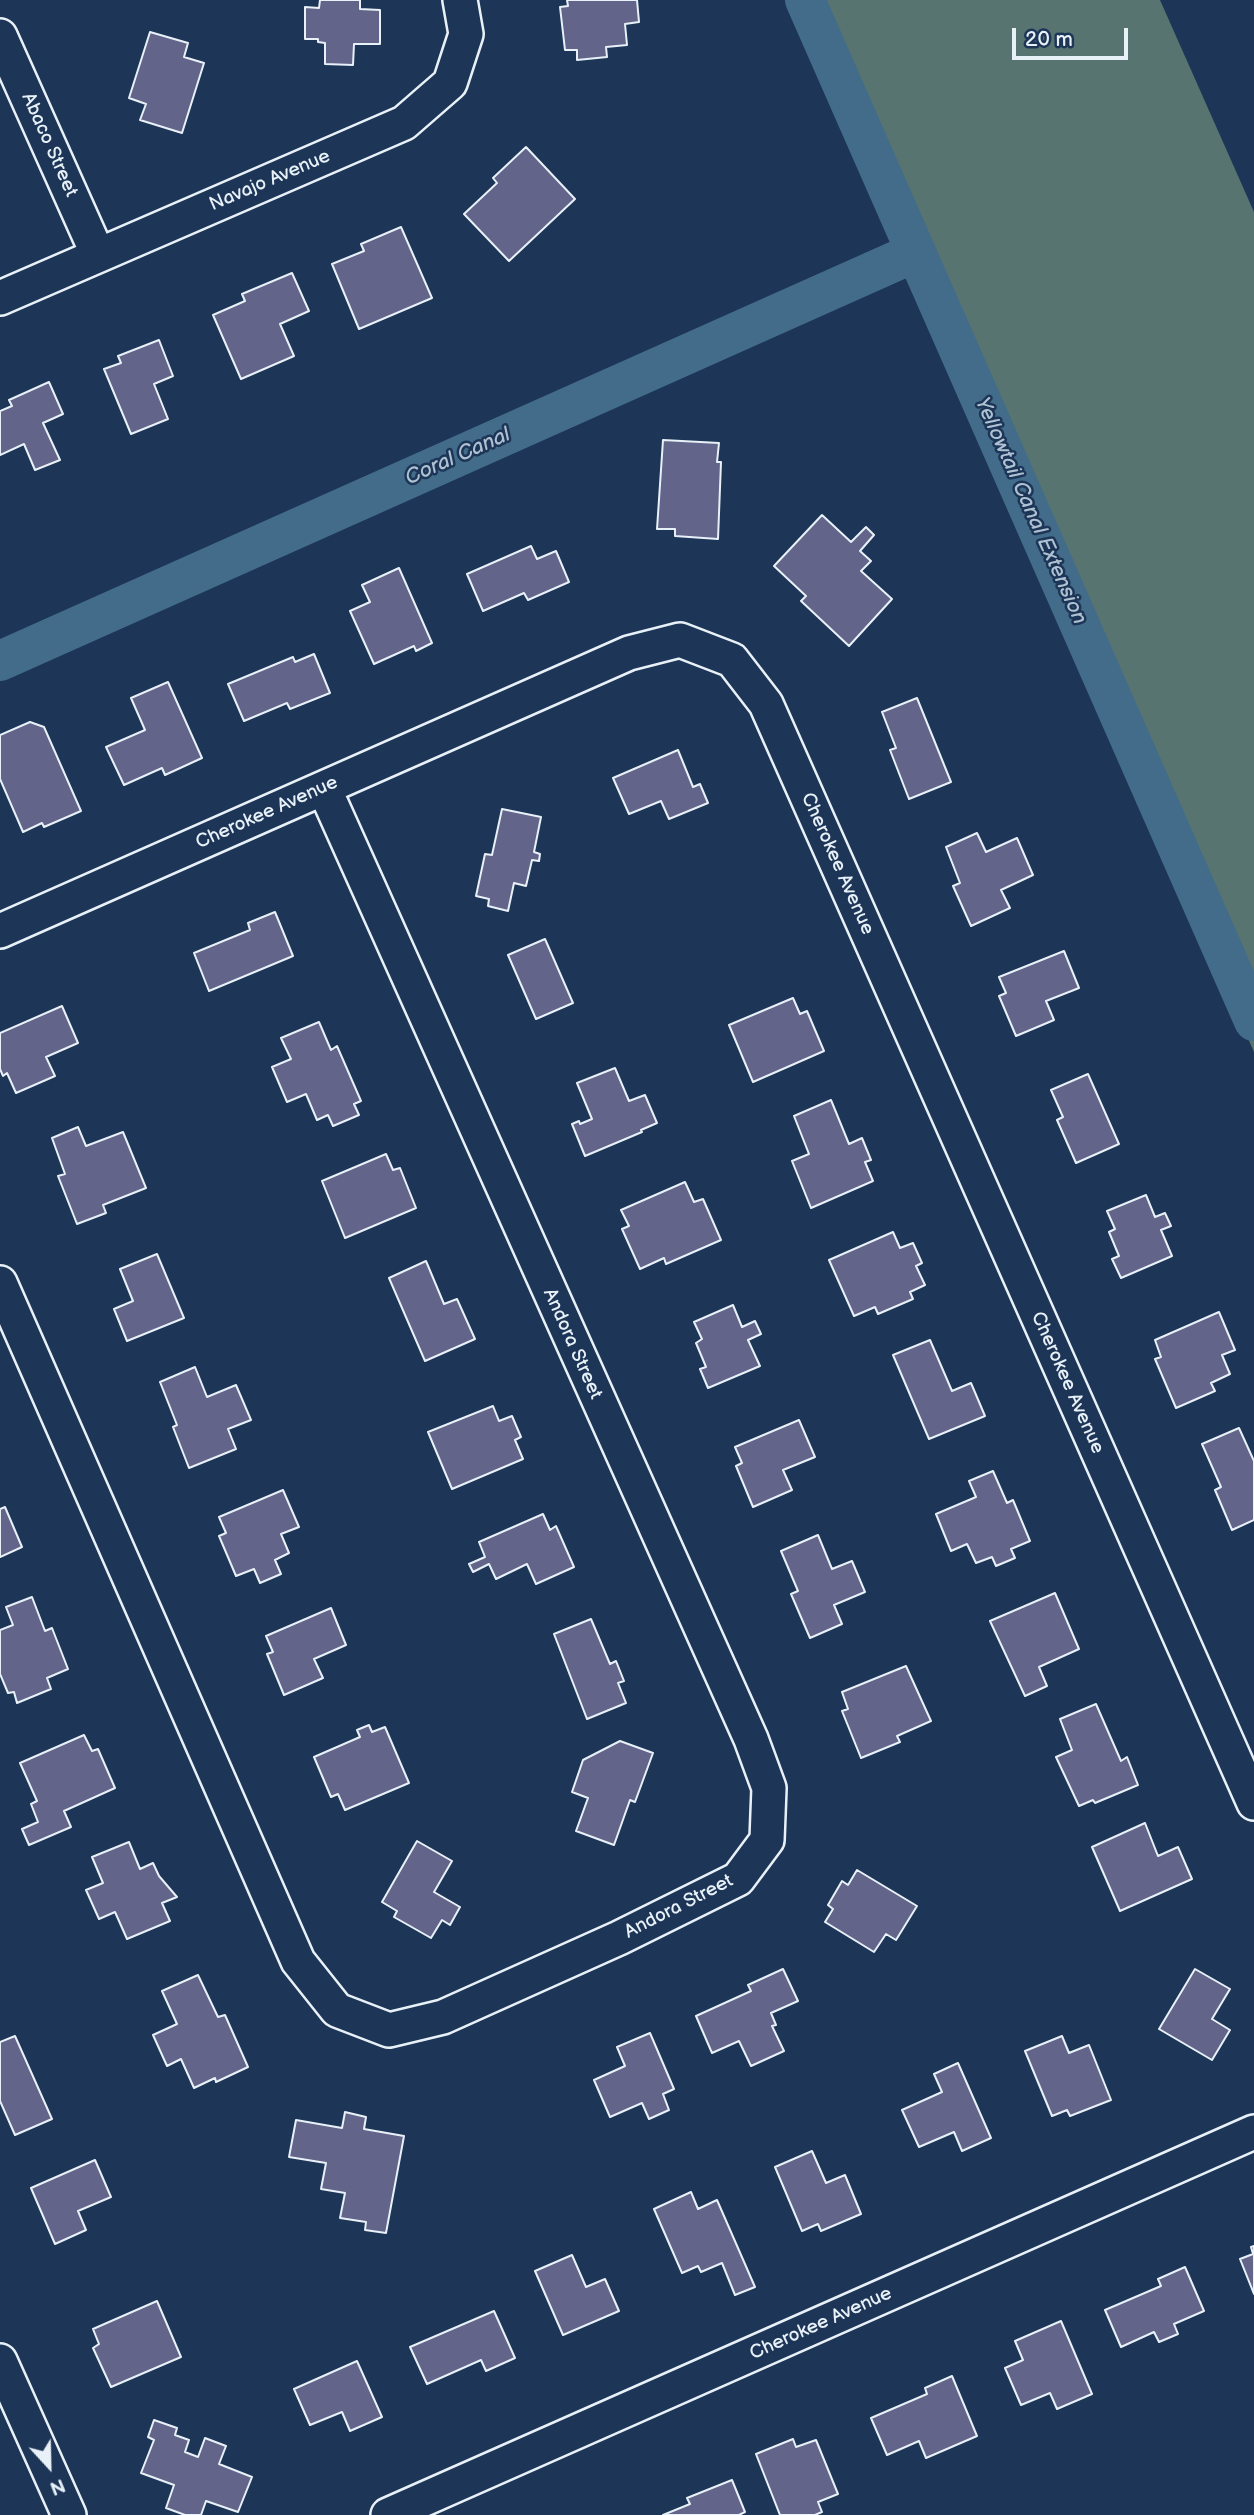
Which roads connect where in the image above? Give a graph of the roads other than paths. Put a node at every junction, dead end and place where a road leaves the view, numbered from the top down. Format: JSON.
{"nodes":[{"id":1,"x":460,"y":0,"type":"edge"},
{"id":2,"x":0,"y":36,"type":"edge"},
{"id":3,"x":97,"y":255,"type":"junction"},
{"id":4,"x":0,"y":298,"type":"edge"},
{"id":5,"x":324,"y":788,"type":"junction"},
{"id":6,"x":0,"y":931,"type":"edge"},
{"id":7,"x":0,"y":1283,"type":"edge"},
{"id":8,"x":1254,"y":1803,"type":"edge"},
{"id":9,"x":1254,"y":2132,"type":"edge"},
{"id":10,"x":0,"y":2361,"type":"edge"},
{"id":11,"x":69,"y":2515,"type":"edge"},
{"id":12,"x":388,"y":2515,"type":"edge"}],
"edges":[{"from":1,"to":3,"type":"street","name":"Navajo Avenue"},
{"from":2,"to":3,"type":"street","name":"Abaco Street"},
{"from":3,"to":4,"type":"street","name":"Navajo Avenue"},
{"from":5,"to":6,"type":"street","name":"Cherokee Avenue"},
{"from":5,"to":7,"type":"street","name":"Andora Street"},
{"from":5,"to":8,"type":"street","name":"Cherokee Avenue"},
{"from":9,"to":12,"type":"street","name":"Cherokee Avenue"},
{"from":10,"to":11,"type":"street"}]}
